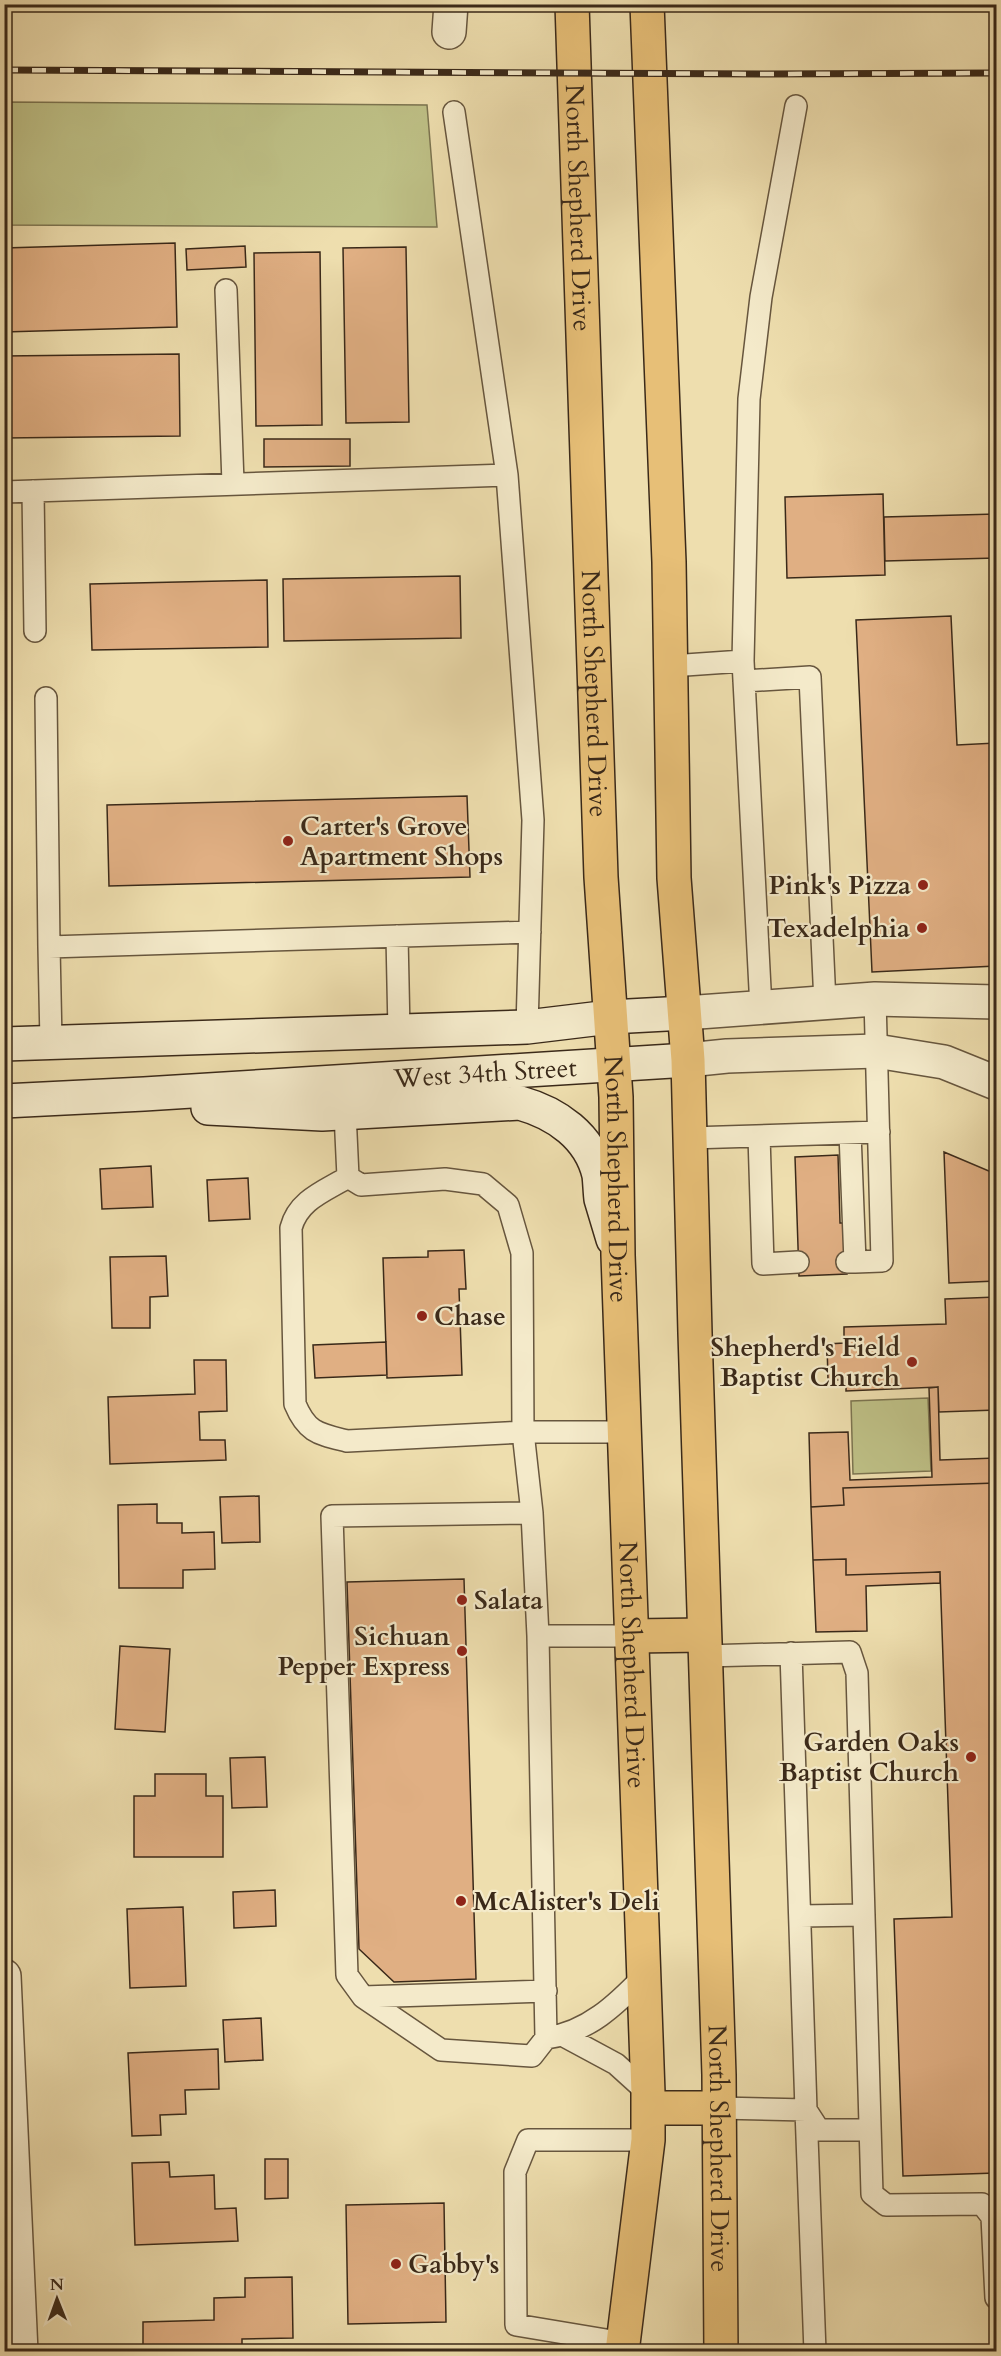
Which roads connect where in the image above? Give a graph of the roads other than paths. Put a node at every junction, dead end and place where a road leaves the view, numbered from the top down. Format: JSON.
{"nodes":[{"id":1,"x":572,"y":4,"type":"edge"},
{"id":2,"x":647,"y":4,"type":"edge"},
{"id":3,"x":796,"y":106,"type":"dead end"},
{"id":4,"x":454,"y":112,"type":"dead end"},
{"id":5,"x":226,"y":290,"type":"dead end"},
{"id":6,"x":507,"y":475,"type":"junction"},
{"id":7,"x":233,"y":483,"type":"junction"},
{"id":8,"x":33,"y":491,"type":"junction"},
{"id":9,"x":4,"y":492,"type":"edge"},
{"id":10,"x":35,"y":632,"type":"dead end"},
{"id":11,"x":670,"y":666,"type":"junction"},
{"id":12,"x":744,"y":671,"type":"junction"},
{"id":13,"x":46,"y":698,"type":"dead end"},
{"id":14,"x":530,"y":932,"type":"junction"},
{"id":15,"x":397,"y":936,"type":"junction"},
{"id":16,"x":49,"y":947,"type":"junction"},
{"id":17,"x":875,"y":999,"type":"junction"},
{"id":18,"x":996,"y":1002,"type":"edge"},
{"id":19,"x":825,"y":1003,"type":"junction"},
{"id":20,"x":761,"y":1008,"type":"junction"},
{"id":21,"x":685,"y":1013,"type":"junction"},
{"id":22,"x":610,"y":1017,"type":"junction"},
{"id":23,"x":527,"y":1027,"type":"junction"},
{"id":24,"x":399,"y":1031,"type":"junction"},
{"id":25,"x":51,"y":1042,"type":"junction"},
{"id":26,"x":4,"y":1044,"type":"edge"},
{"id":27,"x":876,"y":1051,"type":"junction"},
{"id":28,"x":688,"y":1060,"type":"junction"},
{"id":29,"x":614,"y":1063,"type":"junction"},
{"id":30,"x":996,"y":1083,"type":"edge"},
{"id":31,"x":144,"y":1095,"type":"junction"},
{"id":32,"x":4,"y":1101,"type":"edge"},
{"id":33,"x":345,"y":1113,"type":"junction"},
{"id":34,"x":879,"y":1132,"type":"junction"},
{"id":35,"x":850,"y":1133,"type":"junction"},
{"id":36,"x":759,"y":1136,"type":"junction"},
{"id":37,"x":690,"y":1138,"type":"junction"},
{"id":38,"x":348,"y":1177,"type":"junction"},
{"id":39,"x":618,"y":1256,"type":"junction"},
{"id":40,"x":798,"y":1262,"type":"dead end"},
{"id":41,"x":523,"y":1432,"type":"junction"},
{"id":42,"x":624,"y":1432,"type":"junction"},
{"id":43,"x":532,"y":1513,"type":"junction"},
{"id":44,"x":538,"y":1636,"type":"junction"},
{"id":45,"x":632,"y":1636,"type":"junction"},
{"id":46,"x":705,"y":1646,"type":"junction"},
{"id":47,"x":791,"y":1653,"type":"junction"},
{"id":48,"x":864,"y":1915,"type":"junction"},
{"id":49,"x":800,"y":1916,"type":"junction"},
{"id":50,"x":4,"y":1976,"type":"edge"},
{"id":51,"x":644,"y":1976,"type":"junction"},
{"id":52,"x":546,"y":1991,"type":"junction"},
{"id":53,"x":363,"y":1997,"type":"junction"},
{"id":54,"x":555,"y":2037,"type":"junction"},
{"id":55,"x":719,"y":2108,"type":"junction"},
{"id":56,"x":807,"y":2110,"type":"junction"},
{"id":57,"x":648,"y":2114,"type":"junction"},
{"id":58,"x":870,"y":2130,"type":"junction"},
{"id":59,"x":996,"y":2298,"type":"edge"},
{"id":60,"x":623,"y":2347,"type":"edge"},
{"id":61,"x":21,"y":2352,"type":"edge"},
{"id":62,"x":721,"y":2352,"type":"edge"},
{"id":63,"x":815,"y":2352,"type":"edge"}],
"edges":[{"from":1,"to":22,"type":"main road","name":"North Shepherd Drive"},
{"from":2,"to":11,"type":"main road","name":"North Shepherd Drive"},
{"from":3,"to":12,"type":"lane"},
{"from":4,"to":6,"type":"lane"},
{"from":5,"to":7,"type":"lane"},
{"from":6,"to":7,"type":"lane"},
{"from":6,"to":14,"type":"lane"},
{"from":7,"to":8,"type":"lane"},
{"from":8,"to":9,"type":"lane"},
{"from":8,"to":10,"type":"lane"},
{"from":11,"to":12,"type":"lane"},
{"from":11,"to":21,"type":"main road","name":"North Shepherd Drive"},
{"from":12,"to":19,"type":"lane"},
{"from":12,"to":20,"type":"lane"},
{"from":13,"to":16,"type":"lane"},
{"from":14,"to":15,"type":"lane"},
{"from":14,"to":23,"type":"lane"},
{"from":15,"to":16,"type":"lane"},
{"from":15,"to":24,"type":"lane"},
{"from":16,"to":25,"type":"lane"},
{"from":17,"to":18,"type":"main road","name":"West 34th Street"},
{"from":17,"to":19,"type":"main road","name":"West 34th Street"},
{"from":17,"to":27,"type":"lane"},
{"from":19,"to":20,"type":"main road","name":"West 34th Street"},
{"from":20,"to":21,"type":"main road","name":"West 34th Street"},
{"from":21,"to":22,"type":"main road","name":"West 34th Street"},
{"from":21,"to":28,"type":"main road","name":"North Shepherd Drive"},
{"from":22,"to":23,"type":"main road","name":"West 34th Street"},
{"from":22,"to":29,"type":"main road","name":"North Shepherd Drive"},
{"from":23,"to":24,"type":"main road","name":"West 34th Street"},
{"from":24,"to":25,"type":"main road","name":"West 34th Street"},
{"from":25,"to":26,"type":"main road","name":"West 34th Street"},
{"from":27,"to":28,"type":"main road","name":"West 34th Street"},
{"from":27,"to":30,"type":"main road","name":"West 34th Street"},
{"from":27,"to":34,"type":"lane"},
{"from":28,"to":29,"type":"main road","name":"West 34th Street"},
{"from":28,"to":37,"type":"main road","name":"North Shepherd Drive"},
{"from":29,"to":31,"type":"main road","name":"West 34th Street"},
{"from":29,"to":39,"type":"main road","name":"North Shepherd Drive"},
{"from":31,"to":32,"type":"main road","name":"West 34th Street"},
{"from":31,"to":33,"type":"main road"},
{"from":33,"to":38,"type":"lane"},
{"from":33,"to":39,"type":"main road"},
{"from":34,"to":35,"type":"lane"},
{"from":34,"to":35,"type":"lane"},
{"from":35,"to":36,"type":"lane"},
{"from":36,"to":37,"type":"lane"},
{"from":36,"to":40,"type":"lane"},
{"from":37,"to":46,"type":"main road","name":"North Shepherd Drive"},
{"from":38,"to":41,"type":"lane"},
{"from":38,"to":41,"type":"lane"},
{"from":39,"to":42,"type":"main road","name":"North Shepherd Drive"},
{"from":41,"to":42,"type":"lane"},
{"from":41,"to":43,"type":"lane"},
{"from":42,"to":45,"type":"main road","name":"North Shepherd Drive"},
{"from":43,"to":44,"type":"lane"},
{"from":43,"to":53,"type":"lane"},
{"from":44,"to":45,"type":"lane"},
{"from":44,"to":52,"type":"lane"},
{"from":45,"to":46,"type":"main road"},
{"from":45,"to":51,"type":"main road","name":"North Shepherd Drive"},
{"from":46,"to":47,"type":"lane"},
{"from":46,"to":55,"type":"main road","name":"North Shepherd Drive"},
{"from":47,"to":48,"type":"lane"},
{"from":47,"to":49,"type":"lane"},
{"from":48,"to":49,"type":"lane"},
{"from":48,"to":58,"type":"lane"},
{"from":49,"to":56,"type":"lane"},
{"from":50,"to":61,"type":"main road"},
{"from":51,"to":54,"type":"lane"},
{"from":51,"to":57,"type":"main road","name":"North Shepherd Drive"},
{"from":52,"to":53,"type":"lane"},
{"from":52,"to":54,"type":"lane"},
{"from":53,"to":54,"type":"lane"},
{"from":54,"to":57,"type":"lane"},
{"from":55,"to":56,"type":"lane"},
{"from":55,"to":57,"type":"main road"},
{"from":55,"to":62,"type":"main road","name":"North Shepherd Drive"},
{"from":56,"to":58,"type":"lane"},
{"from":56,"to":63,"type":"lane"},
{"from":57,"to":60,"type":"main road","name":"North Shepherd Drive"},
{"from":57,"to":60,"type":"lane"},
{"from":58,"to":59,"type":"lane"}]}
